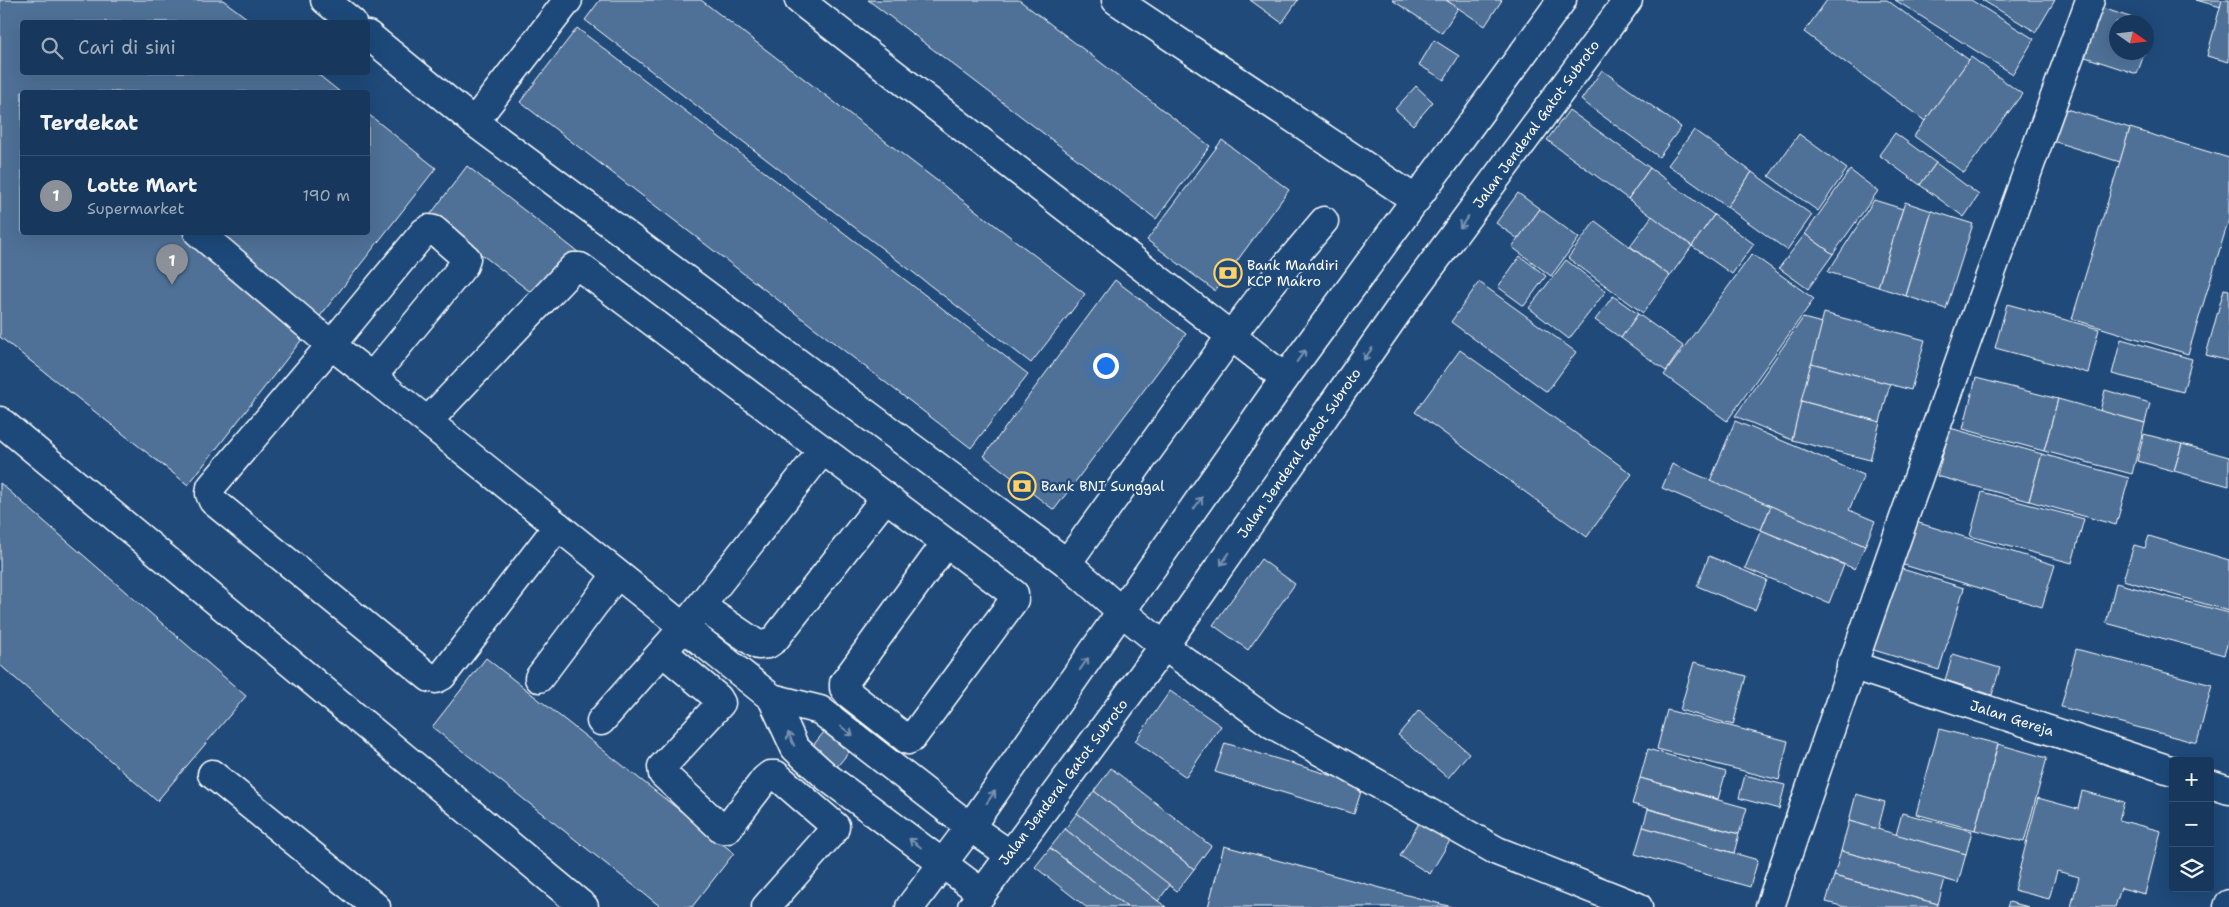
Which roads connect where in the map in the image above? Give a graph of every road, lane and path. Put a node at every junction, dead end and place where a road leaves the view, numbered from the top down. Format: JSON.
{"nodes":[{"id":1,"x":325,"y":0,"type":"edge"},
{"id":2,"x":568,"y":0,"type":"edge"},
{"id":3,"x":799,"y":0,"type":"edge"},
{"id":4,"x":1116,"y":0,"type":"edge"},
{"id":5,"x":1562,"y":0,"type":"edge"},
{"id":6,"x":1628,"y":0,"type":"edge"},
{"id":7,"x":2090,"y":0,"type":"edge"},
{"id":8,"x":350,"y":20,"type":"edge"},
{"id":9,"x":370,"y":37,"type":"edge"},
{"id":10,"x":474,"y":122,"type":"junction"},
{"id":11,"x":1416,"y":200,"type":"junction"},
{"id":12,"x":1324,"y":221,"type":"dead end"},
{"id":13,"x":202,"y":235,"type":"edge"},
{"id":14,"x":1231,"y":336,"type":"junction"},
{"id":15,"x":331,"y":345,"type":"junction"},
{"id":16,"x":372,"y":377,"type":"junction"},
{"id":17,"x":1285,"y":378,"type":"junction"},
{"id":18,"x":0,"y":421,"type":"edge"},
{"id":19,"x":428,"y":421,"type":"junction"},
{"id":20,"x":823,"y":450,"type":"junction"},
{"id":21,"x":886,"y":498,"type":"junction"},
{"id":22,"x":558,"y":526,"type":"junction"},
{"id":23,"x":946,"y":543,"type":"junction"},
{"id":24,"x":1066,"y":563,"type":"junction"},
{"id":25,"x":617,"y":574,"type":"junction"},
{"id":26,"x":701,"y":606,"type":"junction"},
{"id":27,"x":1122,"y":612,"type":"junction"},
{"id":28,"x":684,"y":627,"type":"junction"},
{"id":29,"x":1164,"y":646,"type":"junction"},
{"id":30,"x":663,"y":652,"type":"junction"},
{"id":31,"x":1851,"y":665,"type":"junction"},
{"id":32,"x":539,"y":678,"type":"dead end"},
{"id":33,"x":772,"y":698,"type":"junction"},
{"id":34,"x":601,"y":721,"type":"dead end"},
{"id":35,"x":2169,"y":770,"type":"edge"},
{"id":36,"x":212,"y":774,"type":"dead end"},
{"id":37,"x":2214,"y":785,"type":"edge"},
{"id":38,"x":2229,"y":790,"type":"edge"},
{"id":39,"x":970,"y":827,"type":"junction"},
{"id":40,"x":1009,"y":854,"type":"junction"},
{"id":41,"x":942,"y":863,"type":"junction"},
{"id":42,"x":977,"y":900,"type":"edge"},
{"id":43,"x":376,"y":907,"type":"edge"},
{"id":44,"x":584,"y":907,"type":"edge"},
{"id":45,"x":766,"y":907,"type":"edge"},
{"id":46,"x":910,"y":907,"type":"edge"},
{"id":47,"x":1638,"y":907,"type":"edge"},
{"id":48,"x":1770,"y":907,"type":"edge"}],
"edges":[{"from":1,"to":8,"type":"main road"},
{"from":2,"to":10,"type":"main road"},
{"from":3,"to":14,"type":"main road"},
{"from":4,"to":11,"type":"main road"},
{"from":5,"to":11,"type":"main road"},
{"from":6,"to":29,"type":"main road","name":"Jalan Jenderal Gatot Subroto","one_way":true},
{"from":7,"to":31,"type":"main road"},
{"from":9,"to":10,"type":"main road"},
{"from":10,"to":24,"type":"main road"},
{"from":17,"to":11,"type":"main road","one_way":true},
{"from":12,"to":14,"type":"main road"},
{"from":13,"to":15,"type":"main road"},
{"from":14,"to":17,"type":"main road"},
{"from":14,"to":24,"type":"main road"},
{"from":15,"to":16,"type":"main road"},
{"from":15,"to":16,"type":"main road"},
{"from":15,"to":22,"type":"main road"},
{"from":16,"to":19,"type":"main road"},
{"from":27,"to":17,"type":"main road","one_way":true},
{"from":18,"to":44,"type":"main road"},
{"from":19,"to":20,"type":"main road"},
{"from":19,"to":22,"type":"main road"},
{"from":20,"to":21,"type":"main road"},
{"from":20,"to":26,"type":"main road"},
{"from":21,"to":23,"type":"main road"},
{"from":21,"to":26,"type":"main road"},
{"from":22,"to":25,"type":"main road"},
{"from":23,"to":23,"type":"main road"},
{"from":24,"to":27,"type":"main road"},
{"from":25,"to":28,"type":"main road"},
{"from":25,"to":32,"type":"main road"},
{"from":26,"to":28,"type":"main road"},
{"from":27,"to":29,"type":"main road"},
{"from":39,"to":27,"type":"main road","one_way":true},
{"from":28,"to":30,"type":"main road"},
{"from":28,"to":33,"type":"main road"},
{"from":29,"to":40,"type":"main road","name":"Jalan Jenderal Gatot Subroto"},
{"from":29,"to":47,"type":"main road"},
{"from":30,"to":34,"type":"main road"},
{"from":30,"to":45,"type":"main road"},
{"from":31,"to":35,"type":"main road","name":"Jalan Gereja"},
{"from":31,"to":48,"type":"main road"},
{"from":33,"to":39,"type":"main road","one_way":true},
{"from":41,"to":33,"type":"main road","one_way":true},
{"from":36,"to":43,"type":"main road"},
{"from":37,"to":38,"type":"main road"},
{"from":39,"to":40,"type":"main road"},
{"from":39,"to":41,"type":"main road"},
{"from":40,"to":42,"type":"main road","name":"Jalan Jenderal Gatot Subroto"},
{"from":41,"to":42,"type":"main road"},
{"from":41,"to":46,"type":"main road"}]}
